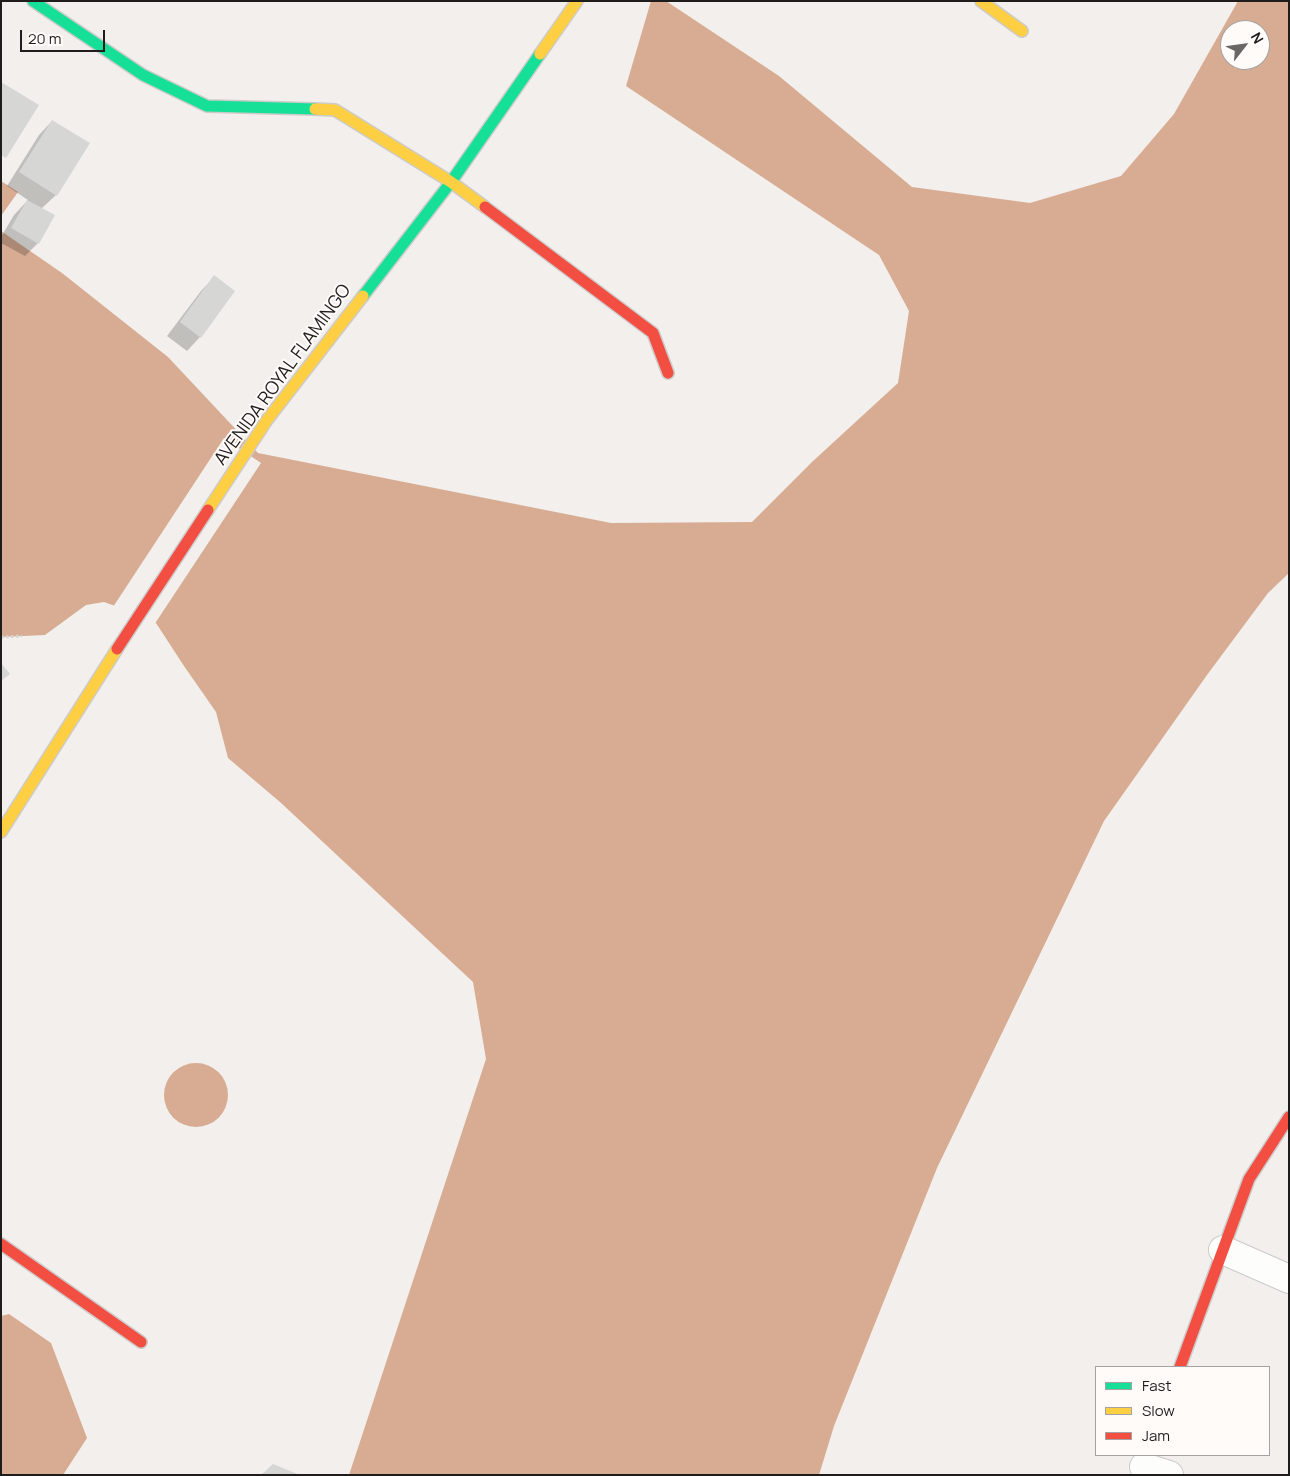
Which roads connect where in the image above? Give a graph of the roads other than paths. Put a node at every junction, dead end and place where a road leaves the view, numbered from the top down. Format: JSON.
{"nodes":[{"id":1,"x":32,"y":1,"type":"edge"},
{"id":2,"x":577,"y":1,"type":"edge"},
{"id":3,"x":981,"y":1,"type":"edge"},
{"id":4,"x":1022,"y":31,"type":"dead end"},
{"id":5,"x":451,"y":182,"type":"junction"},
{"id":6,"x":668,"y":373,"type":"dead end"},
{"id":7,"x":1,"y":832,"type":"edge"},
{"id":8,"x":1289,"y":1116,"type":"edge"},
{"id":9,"x":1,"y":1244,"type":"edge"},
{"id":10,"x":1223,"y":1250,"type":"junction"},
{"id":11,"x":1289,"y":1280,"type":"edge"},
{"id":12,"x":141,"y":1342,"type":"dead end"},
{"id":13,"x":1180,"y":1366,"type":"edge"}],
"edges":[{"from":1,"to":5,"type":"street"},
{"from":2,"to":5,"type":"street","name":"AVENIDA ROYAL FLAMINGO"},
{"from":3,"to":4,"type":"street"},
{"from":5,"to":6,"type":"street"},
{"from":5,"to":7,"type":"street","name":"AVENIDA ROYAL FLAMINGO"},
{"from":8,"to":10,"type":"street"},
{"from":9,"to":12,"type":"street"},
{"from":10,"to":11,"type":"street"},
{"from":10,"to":13,"type":"street"}]}
